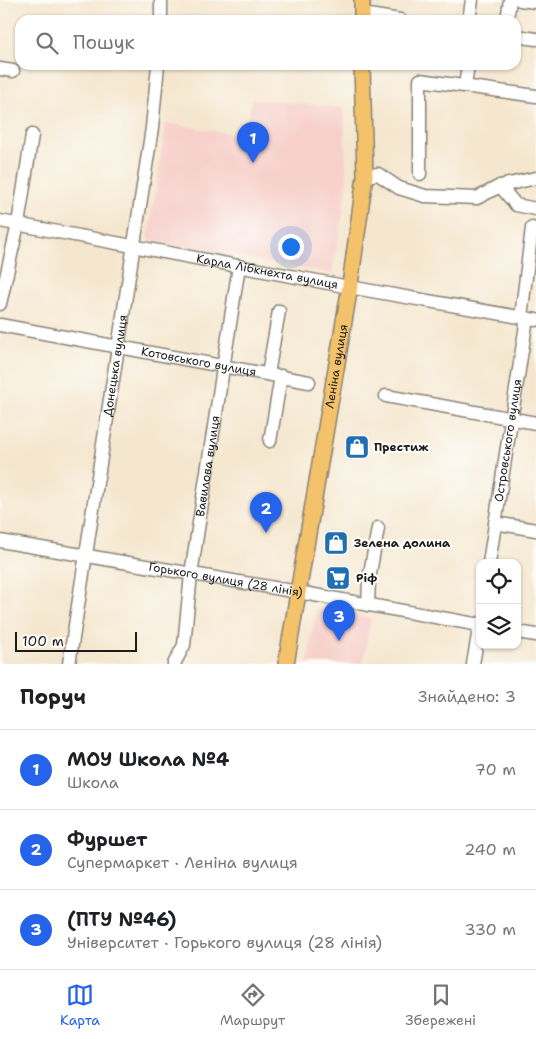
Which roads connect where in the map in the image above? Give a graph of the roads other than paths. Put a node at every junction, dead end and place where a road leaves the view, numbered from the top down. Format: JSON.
{"nodes":[{"id":1,"x":161,"y":0,"type":"edge"},
{"id":2,"x":472,"y":0,"type":"edge"},
{"id":3,"x":510,"y":0,"type":"edge"},
{"id":4,"x":520,"y":0,"type":"edge"},
{"id":5,"x":536,"y":2,"type":"edge"},
{"id":6,"x":362,"y":11,"type":"edge"},
{"id":7,"x":161,"y":15,"type":"edge"},
{"id":8,"x":379,"y":15,"type":"edge"},
{"id":9,"x":470,"y":15,"type":"edge"},
{"id":10,"x":508,"y":15,"type":"edge"},
{"id":11,"x":521,"y":37,"type":"edge"},
{"id":12,"x":536,"y":39,"type":"edge"},
{"id":13,"x":158,"y":70,"type":"edge"},
{"id":14,"x":362,"y":70,"type":"edge"},
{"id":15,"x":467,"y":70,"type":"edge"},
{"id":16,"x":465,"y":86,"type":"junction"},
{"id":17,"x":536,"y":96,"type":"edge"},
{"id":18,"x":32,"y":135,"type":"dead end"},
{"id":19,"x":420,"y":174,"type":"dead end"},
{"id":20,"x":365,"y":176,"type":"junction"},
{"id":21,"x":536,"y":178,"type":"edge"},
{"id":22,"x":500,"y":186,"type":"junction"},
{"id":23,"x":536,"y":209,"type":"edge"},
{"id":24,"x":0,"y":221,"type":"edge"},
{"id":25,"x":18,"y":224,"type":"junction"},
{"id":26,"x":532,"y":228,"type":"dead end"},
{"id":27,"x":134,"y":246,"type":"junction"},
{"id":28,"x":239,"y":266,"type":"junction"},
{"id":29,"x":349,"y":287,"type":"junction"},
{"id":30,"x":0,"y":304,"type":"edge"},
{"id":31,"x":279,"y":311,"type":"dead end"},
{"id":32,"x":528,"y":319,"type":"edge"},
{"id":33,"x":0,"y":325,"type":"edge"},
{"id":34,"x":118,"y":346,"type":"junction"},
{"id":35,"x":222,"y":366,"type":"junction"},
{"id":36,"x":268,"y":374,"type":"junction"},
{"id":37,"x":281,"y":376,"type":"junction"},
{"id":38,"x":310,"y":382,"type":"dead end"},
{"id":39,"x":386,"y":396,"type":"dead end"},
{"id":40,"x":511,"y":418,"type":"junction"},
{"id":41,"x":536,"y":423,"type":"edge"},
{"id":42,"x":270,"y":441,"type":"dead end"},
{"id":43,"x":496,"y":523,"type":"junction"},
{"id":44,"x":378,"y":528,"type":"dead end"},
{"id":45,"x":536,"y":530,"type":"edge"},
{"id":46,"x":0,"y":541,"type":"edge"},
{"id":47,"x":86,"y":556,"type":"junction"},
{"id":48,"x":490,"y":559,"type":"edge"},
{"id":49,"x":191,"y":574,"type":"junction"},
{"id":50,"x":298,"y":592,"type":"junction"},
{"id":51,"x":368,"y":605,"type":"junction"},
{"id":52,"x":476,"y":623,"type":"edge"},
{"id":53,"x":521,"y":633,"type":"edge"},
{"id":54,"x":536,"y":635,"type":"edge"},
{"id":55,"x":476,"y":647,"type":"edge"},
{"id":56,"x":69,"y":664,"type":"edge"},
{"id":57,"x":174,"y":664,"type":"edge"},
{"id":58,"x":286,"y":664,"type":"edge"},
{"id":59,"x":473,"y":664,"type":"edge"}],
"edges":[{"from":1,"to":7,"type":"street"},
{"from":2,"to":9,"type":"street"},
{"from":3,"to":10,"type":"street"},
{"from":4,"to":5,"type":"street"},
{"from":6,"to":8,"type":"street"},
{"from":11,"to":12,"type":"street"},
{"from":13,"to":27,"type":"street","name":"Донецька вулиця"},
{"from":14,"to":20,"type":"main road","name":"Леніна вулиця"},
{"from":15,"to":16,"type":"street"},
{"from":16,"to":17,"type":"street"},
{"from":16,"to":19,"type":"street"},
{"from":18,"to":25,"type":"street"},
{"from":20,"to":22,"type":"street"},
{"from":20,"to":29,"type":"main road","name":"Леніна вулиця"},
{"from":21,"to":22,"type":"street"},
{"from":22,"to":23,"type":"street"},
{"from":24,"to":25,"type":"street","name":"Карла Лібкнехта вулиця"},
{"from":25,"to":27,"type":"street","name":"Карла Лібкнехта вулиця"},
{"from":25,"to":30,"type":"street"},
{"from":26,"to":32,"type":"street","name":"Островського вулиця"},
{"from":27,"to":28,"type":"street","name":"Карла Лібкнехта вулиця"},
{"from":27,"to":34,"type":"street","name":"Донецька вулиця"},
{"from":28,"to":29,"type":"street","name":"Карла Лібкнехта вулиця"},
{"from":28,"to":35,"type":"street","name":"Вавилова вулиця"},
{"from":29,"to":32,"type":"street","name":"Карла Лібкнехта вулиця"},
{"from":29,"to":50,"type":"main road","name":"Леніна вулиця"},
{"from":31,"to":36,"type":"street"},
{"from":32,"to":40,"type":"street","name":"Островського вулиця"},
{"from":33,"to":34,"type":"street","name":"Котовського вулиця"},
{"from":34,"to":35,"type":"street","name":"Котовського вулиця"},
{"from":34,"to":47,"type":"street","name":"Донецька вулиця"},
{"from":35,"to":36,"type":"street","name":"Котовського вулиця"},
{"from":35,"to":49,"type":"street","name":"Вавилова вулиця"},
{"from":36,"to":37,"type":"street","name":"Котовського вулиця"},
{"from":37,"to":38,"type":"street","name":"Котовського вулиця"},
{"from":37,"to":42,"type":"street"},
{"from":39,"to":40,"type":"street"},
{"from":40,"to":41,"type":"street"},
{"from":40,"to":43,"type":"street","name":"Островського вулиця"},
{"from":43,"to":45,"type":"street"},
{"from":43,"to":48,"type":"street","name":"Островського вулиця"},
{"from":44,"to":51,"type":"street"},
{"from":46,"to":47,"type":"street","name":"Горького вулиця (28 лiнiя)"},
{"from":47,"to":49,"type":"street","name":"Горького вулиця (28 лiнiя)"},
{"from":47,"to":56,"type":"street","name":"Донецька вулиця"},
{"from":49,"to":50,"type":"street","name":"Горького вулиця (28 лiнiя)"},
{"from":49,"to":57,"type":"street","name":"Вавилова вулиця"},
{"from":50,"to":51,"type":"street","name":"Горького вулиця (28 лiнiя)"},
{"from":50,"to":58,"type":"main road","name":"Леніна вулиця"},
{"from":51,"to":52,"type":"street","name":"Горького вулиця (28 лiнiя)"},
{"from":53,"to":54,"type":"street"},
{"from":55,"to":59,"type":"street"}]}
